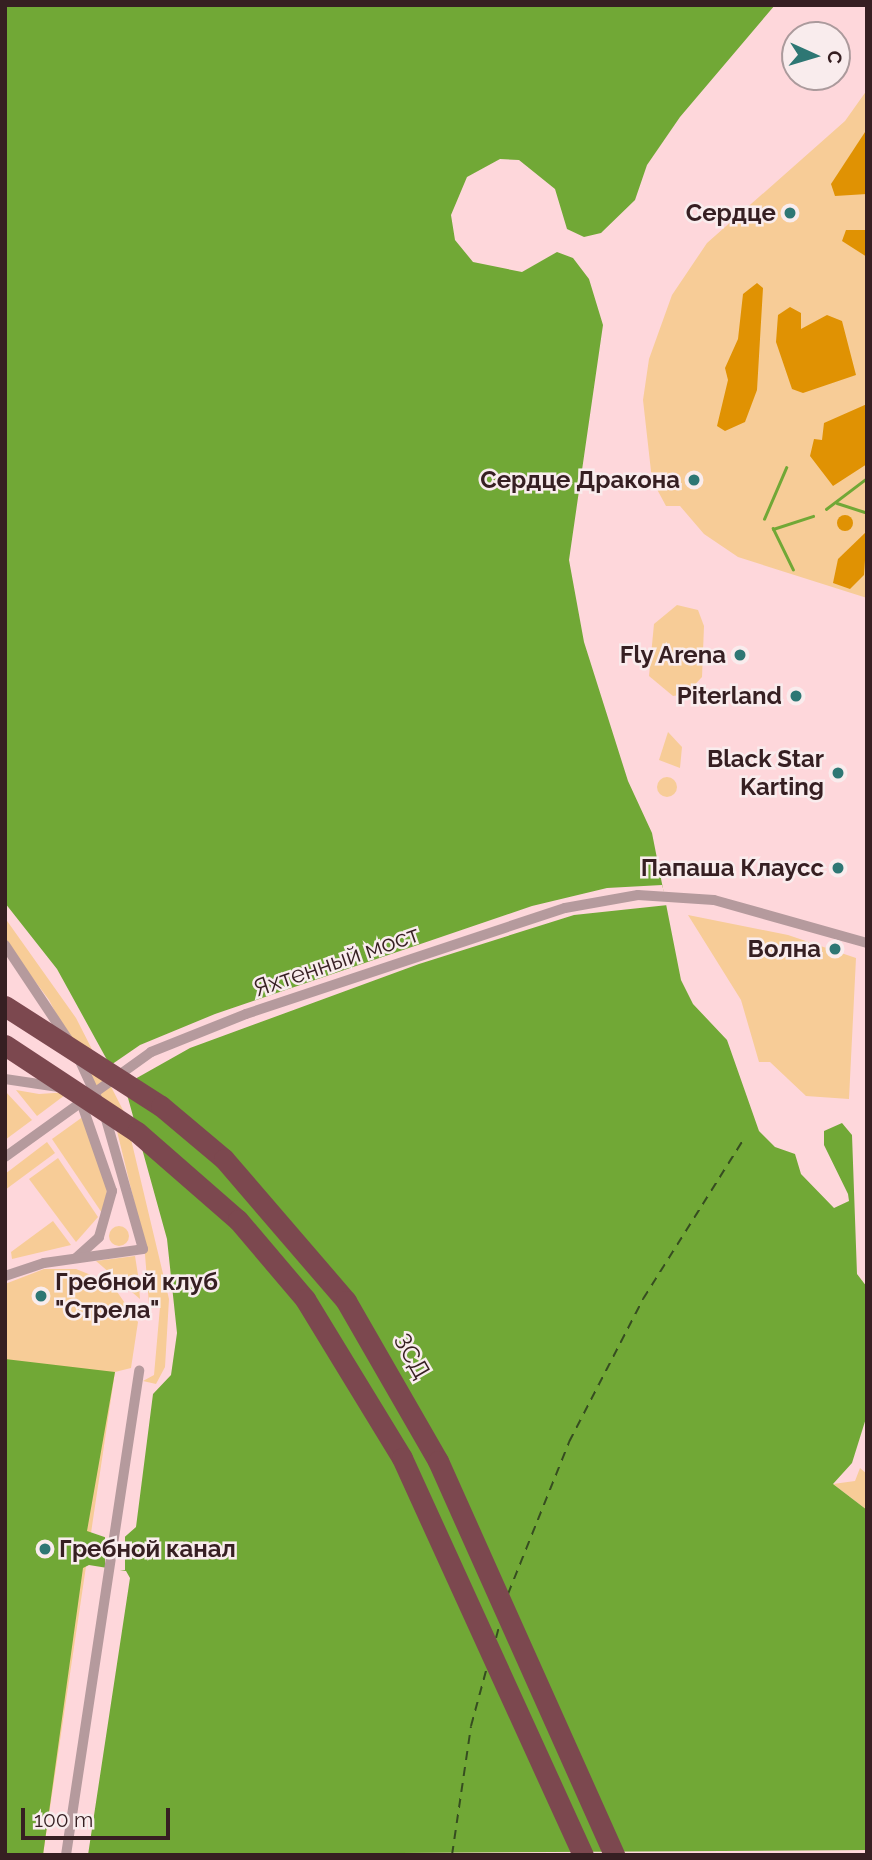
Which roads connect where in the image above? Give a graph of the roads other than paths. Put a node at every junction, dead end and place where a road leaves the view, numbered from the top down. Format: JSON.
{"nodes":[{"id":1,"x":867,"y":943,"type":"edge"},
{"id":2,"x":5,"y":945,"type":"edge"},
{"id":3,"x":5,"y":1006,"type":"edge"},
{"id":4,"x":5,"y":1045,"type":"edge"},
{"id":5,"x":5,"y":1079,"type":"edge"},
{"id":6,"x":5,"y":1157,"type":"edge"},
{"id":7,"x":76,"y":1258,"type":"junction"},
{"id":8,"x":5,"y":1276,"type":"edge"},
{"id":9,"x":139,"y":1370,"type":"dead end"},
{"id":10,"x":66,"y":1855,"type":"edge"},
{"id":11,"x":583,"y":1855,"type":"edge"},
{"id":12,"x":614,"y":1855,"type":"edge"}],
"edges":[{"from":1,"to":6,"type":"street","name":"Яхтенный мост","bridge":true},
{"from":2,"to":7,"type":"street"},
{"from":3,"to":12,"type":"highway","name":"ЗСД","bridge":true},
{"from":4,"to":11,"type":"highway","bridge":true},
{"from":5,"to":7,"type":"street"},
{"from":7,"to":8,"type":"street"},
{"from":9,"to":10,"type":"street"}]}
